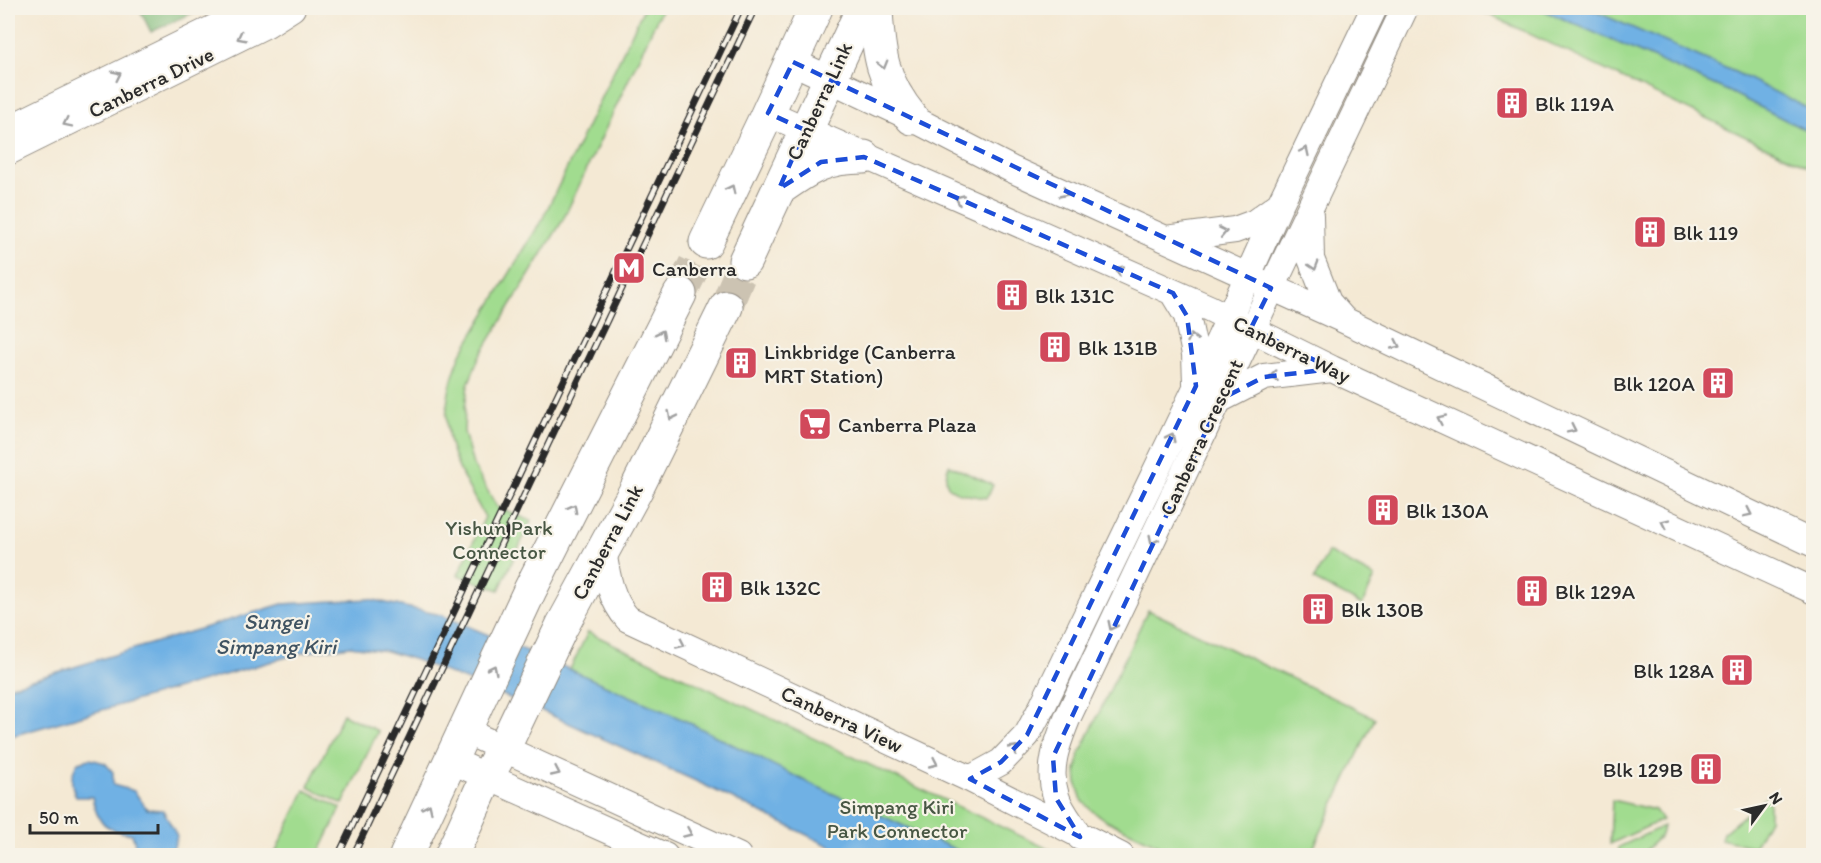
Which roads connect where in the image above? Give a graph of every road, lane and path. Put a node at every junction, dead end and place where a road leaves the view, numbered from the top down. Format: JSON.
{"nodes":[{"id":1,"x":255,"y":8,"type":"edge"},
{"id":2,"x":292,"y":8,"type":"edge"},
{"id":3,"x":816,"y":8,"type":"edge"},
{"id":4,"x":862,"y":8,"type":"edge"},
{"id":5,"x":876,"y":8,"type":"edge"},
{"id":6,"x":1374,"y":8,"type":"edge"},
{"id":7,"x":1405,"y":8,"type":"edge"},
{"id":8,"x":793,"y":62,"type":"junction"},
{"id":9,"x":829,"y":79,"type":"junction"},
{"id":10,"x":768,"y":113,"type":"junction"},
{"id":11,"x":912,"y":118,"type":"junction"},
{"id":12,"x":8,"y":129,"type":"edge"},
{"id":13,"x":806,"y":130,"type":"junction"},
{"id":14,"x":8,"y":152,"type":"edge"},
{"id":15,"x":864,"y":157,"type":"junction"},
{"id":16,"x":779,"y":189,"type":"junction"},
{"id":17,"x":1280,"y":204,"type":"junction"},
{"id":18,"x":1310,"y":208,"type":"junction"},
{"id":19,"x":1165,"y":239,"type":"junction"},
{"id":20,"x":706,"y":242,"type":"tunnel mouth"},
{"id":21,"x":745,"y":261,"type":"tunnel mouth"},
{"id":22,"x":1259,"y":283,"type":"junction"},
{"id":23,"x":1173,"y":293,"type":"junction"},
{"id":24,"x":680,"y":294,"type":"tunnel mouth"},
{"id":25,"x":726,"y":307,"type":"tunnel mouth"},
{"id":26,"x":1344,"y":320,"type":"junction"},
{"id":27,"x":1240,"y":323,"type":"junction"},
{"id":28,"x":1332,"y":369,"type":"junction"},
{"id":29,"x":1196,"y":386,"type":"junction"},
{"id":30,"x":1221,"y":399,"type":"junction"},
{"id":31,"x":1814,"y":544,"type":"edge"},
{"id":32,"x":603,"y":550,"type":"junction"},
{"id":33,"x":1105,"y":577,"type":"junction"},
{"id":34,"x":1135,"y":578,"type":"junction"},
{"id":35,"x":1814,"y":591,"type":"edge"},
{"id":36,"x":465,"y":726,"type":"junction"},
{"id":37,"x":505,"y":743,"type":"junction"},
{"id":38,"x":450,"y":760,"type":"junction"},
{"id":39,"x":487,"y":777,"type":"junction"},
{"id":40,"x":970,"y":779,"type":"junction"},
{"id":41,"x":1080,"y":837,"type":"junction"},
{"id":42,"x":406,"y":855,"type":"edge"},
{"id":43,"x":451,"y":855,"type":"edge"},
{"id":44,"x":665,"y":855,"type":"edge"},
{"id":45,"x":738,"y":855,"type":"edge"},
{"id":46,"x":1121,"y":855,"type":"edge"}],
"edges":[{"from":12,"to":1,"type":"street","name":"Canberra Drive","one_way":true},
{"from":2,"to":14,"type":"street","name":"Canberra Drive","one_way":true},
{"from":3,"to":8,"type":"main road","name":"Canberra Link"},
{"from":4,"to":9,"type":"main road","name":"Canberra Link"},
{"from":5,"to":11,"type":"main road","one_way":true},
{"from":17,"to":6,"type":"street","name":"Canberra Crescent","one_way":true},
{"from":7,"to":18,"type":"street","name":"Canberra Crescent"},
{"from":8,"to":9,"type":"street"},
{"from":8,"to":10,"type":"main road","name":"Canberra Link"},
{"from":9,"to":11,"type":"street"},
{"from":9,"to":13,"type":"main road","name":"Canberra Link"},
{"from":10,"to":13,"type":"street","name":"Canberra Way"},
{"from":20,"to":10,"type":"main road","name":"Canberra Link","one_way":true},
{"from":11,"to":19,"type":"street","one_way":true},
{"from":13,"to":15,"type":"street","name":"Canberra Way"},
{"from":13,"to":16,"type":"main road","name":"Canberra Link"},
{"from":15,"to":16,"type":"main road"},
{"from":23,"to":15,"type":"street","name":"Canberra Way","one_way":true},
{"from":16,"to":21,"type":"main road","name":"Canberra Link"},
{"from":19,"to":17,"type":"street","one_way":true},
{"from":17,"to":22,"type":"street","name":"Canberra Crescent"},
{"from":18,"to":22,"type":"street","name":"Canberra Crescent"},
{"from":18,"to":26,"type":"street","one_way":true},
{"from":19,"to":22,"type":"street"},
{"from":22,"to":26,"type":"street"},
{"from":22,"to":27,"type":"street","name":"Canberra Crescent"},
{"from":23,"to":27,"type":"street","name":"Canberra Way"},
{"from":29,"to":23,"type":"street","one_way":true},
{"from":36,"to":24,"type":"main road","one_way":true},
{"from":25,"to":32,"type":"main road","name":"Canberra Link","one_way":true},
{"from":26,"to":31,"type":"street","one_way":true},
{"from":27,"to":28,"type":"street","name":"Canberra Way"},
{"from":27,"to":29,"type":"street","name":"Canberra Crescent"},
{"from":27,"to":30,"type":"street","name":"Canberra Crescent"},
{"from":28,"to":30,"type":"street","one_way":true},
{"from":35,"to":28,"type":"street","name":"Canberra Way","one_way":true},
{"from":33,"to":29,"type":"street","name":"Canberra Crescent","one_way":true},
{"from":30,"to":34,"type":"street","name":"Canberra Crescent","one_way":true},
{"from":32,"to":37,"type":"main road","name":"Canberra Link"},
{"from":32,"to":40,"type":"street","name":"Canberra View","one_way":true},
{"from":33,"to":34,"type":"street"},
{"from":40,"to":33,"type":"street","name":"Canberra Crescent","one_way":true},
{"from":34,"to":41,"type":"street","name":"Canberra Crescent","one_way":true},
{"from":36,"to":37,"type":"street"},
{"from":36,"to":38,"type":"main road"},
{"from":37,"to":39,"type":"main road","name":"Canberra Link"},
{"from":37,"to":45,"type":"street","one_way":true},
{"from":38,"to":39,"type":"street"},
{"from":42,"to":38,"type":"main road","one_way":true},
{"from":39,"to":43,"type":"main road","name":"Canberra Link"},
{"from":39,"to":44,"type":"street"},
{"from":40,"to":41,"type":"street","name":"Canberra View"},
{"from":41,"to":46,"type":"street","name":"Canberra View"}]}
